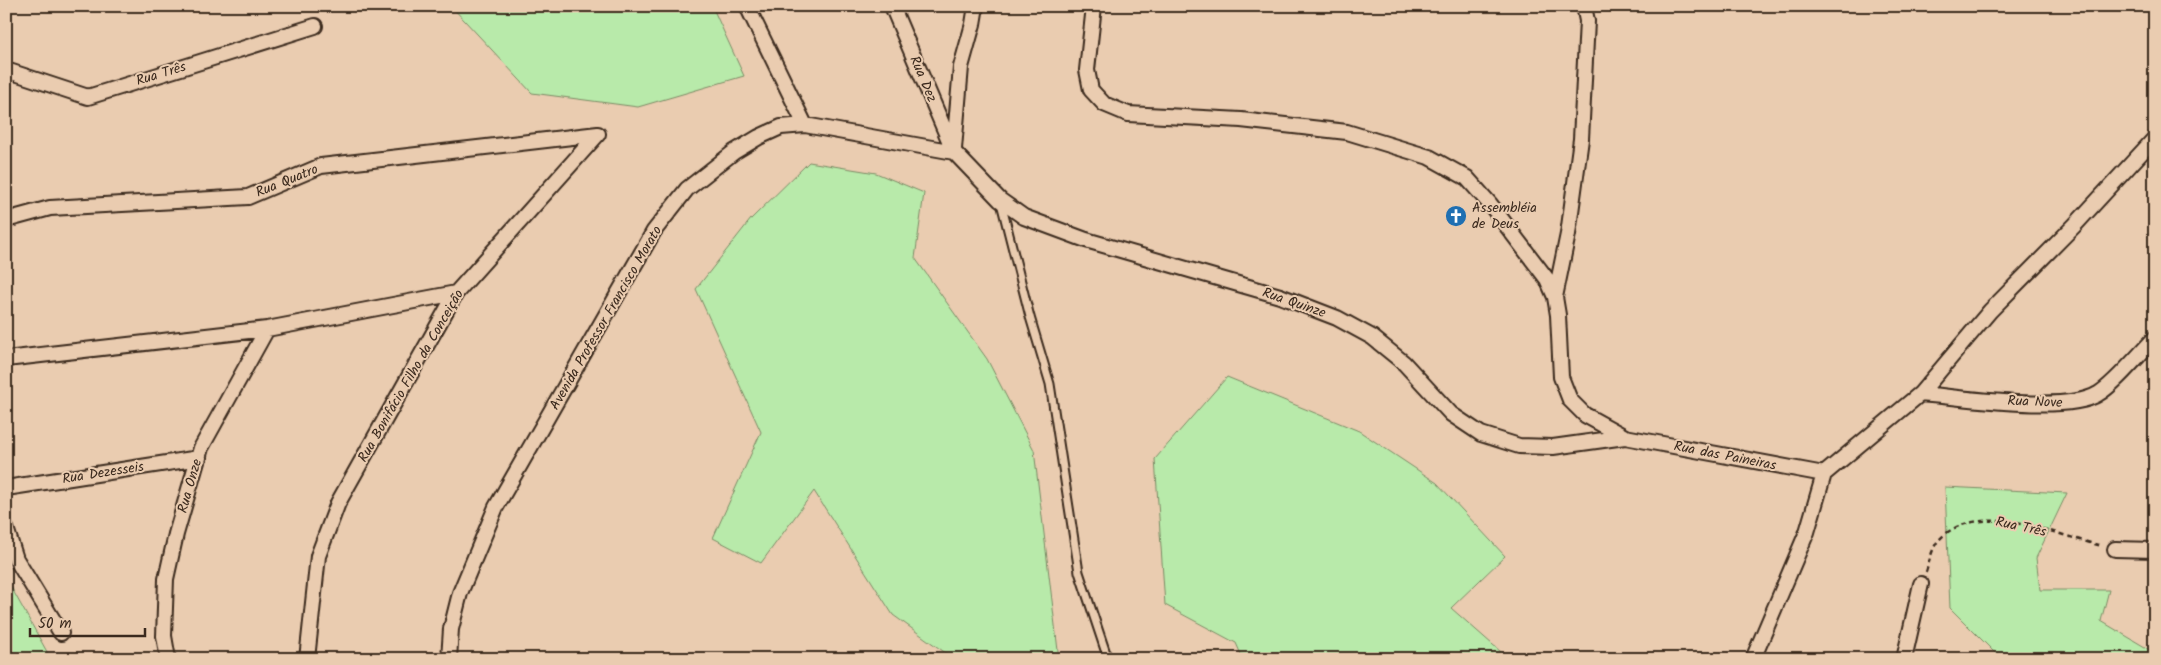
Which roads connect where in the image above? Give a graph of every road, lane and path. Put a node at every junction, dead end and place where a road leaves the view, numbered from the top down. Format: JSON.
{"nodes":[{"id":1,"x":748,"y":6,"type":"edge"},
{"id":2,"x":892,"y":6,"type":"edge"},
{"id":3,"x":976,"y":6,"type":"edge"},
{"id":4,"x":1094,"y":6,"type":"edge"},
{"id":5,"x":1584,"y":6,"type":"edge"},
{"id":6,"x":315,"y":26,"type":"dead end"},
{"id":7,"x":6,"y":70,"type":"edge"},
{"id":8,"x":805,"y":125,"type":"junction"},
{"id":9,"x":598,"y":134,"type":"joint"},
{"id":10,"x":2155,"y":138,"type":"edge"},
{"id":11,"x":954,"y":152,"type":"junction"},
{"id":12,"x":1000,"y":200,"type":"junction"},
{"id":13,"x":6,"y":220,"type":"edge"},
{"id":14,"x":456,"y":293,"type":"junction"},
{"id":15,"x":1556,"y":297,"type":"junction"},
{"id":16,"x":267,"y":329,"type":"junction"},
{"id":17,"x":2155,"y":338,"type":"edge"},
{"id":18,"x":6,"y":359,"type":"edge"},
{"id":19,"x":1920,"y":394,"type":"junction"},
{"id":20,"x":1625,"y":437,"type":"junction"},
{"id":21,"x":199,"y":458,"type":"junction"},
{"id":22,"x":1824,"y":474,"type":"junction"},
{"id":23,"x":6,"y":488,"type":"edge"},
{"id":24,"x":6,"y":528,"type":"edge"},
{"id":25,"x":2115,"y":549,"type":"joint"},
{"id":26,"x":2155,"y":550,"type":"edge"},
{"id":27,"x":1921,"y":584,"type":"joint"},
{"id":28,"x":62,"y":633,"type":"dead end"},
{"id":29,"x":168,"y":659,"type":"edge"},
{"id":30,"x":307,"y":659,"type":"edge"},
{"id":31,"x":449,"y":659,"type":"edge"},
{"id":32,"x":1108,"y":659,"type":"edge"},
{"id":33,"x":1753,"y":659,"type":"edge"},
{"id":34,"x":1904,"y":659,"type":"edge"}],
"edges":[{"from":1,"to":8,"type":"street"},
{"from":2,"to":11,"type":"street","name":"Rua Dez"},
{"from":3,"to":11,"type":"street"},
{"from":4,"to":15,"type":"street"},
{"from":5,"to":15,"type":"street"},
{"from":6,"to":7,"type":"street","name":"Rua Três"},
{"from":8,"to":11,"type":"street","name":"Avenida Professor Francisco Morato"},
{"from":8,"to":31,"type":"street","name":"Avenida Professor Francisco Morato"},
{"from":9,"to":13,"type":"street","name":"Rua Quatro"},
{"from":9,"to":14,"type":"street","name":"Rua Bonifácio Filho da Conceição"},
{"from":10,"to":19,"type":"street"},
{"from":11,"to":12,"type":"street","name":"Rua Quinze"},
{"from":12,"to":20,"type":"street","name":"Rua Quinze"},
{"from":12,"to":32,"type":"lane"},
{"from":14,"to":16,"type":"street"},
{"from":14,"to":30,"type":"street","name":"Rua Bonifácio Filho da Conceição"},
{"from":15,"to":20,"type":"street"},
{"from":16,"to":18,"type":"street"},
{"from":16,"to":21,"type":"street","name":"Rua Onze"},
{"from":17,"to":19,"type":"street","name":"Rua Nove"},
{"from":19,"to":22,"type":"street"},
{"from":20,"to":22,"type":"street","name":"Rua das Paineiras"},
{"from":21,"to":23,"type":"street","name":"Rua Dezesseis"},
{"from":21,"to":29,"type":"street","name":"Rua Onze"},
{"from":22,"to":33,"type":"street"},
{"from":24,"to":28,"type":"street"},
{"from":25,"to":26,"type":"street"},
{"from":25,"to":27,"type":"path","name":"Rua Três"},
{"from":27,"to":34,"type":"street"}]}
